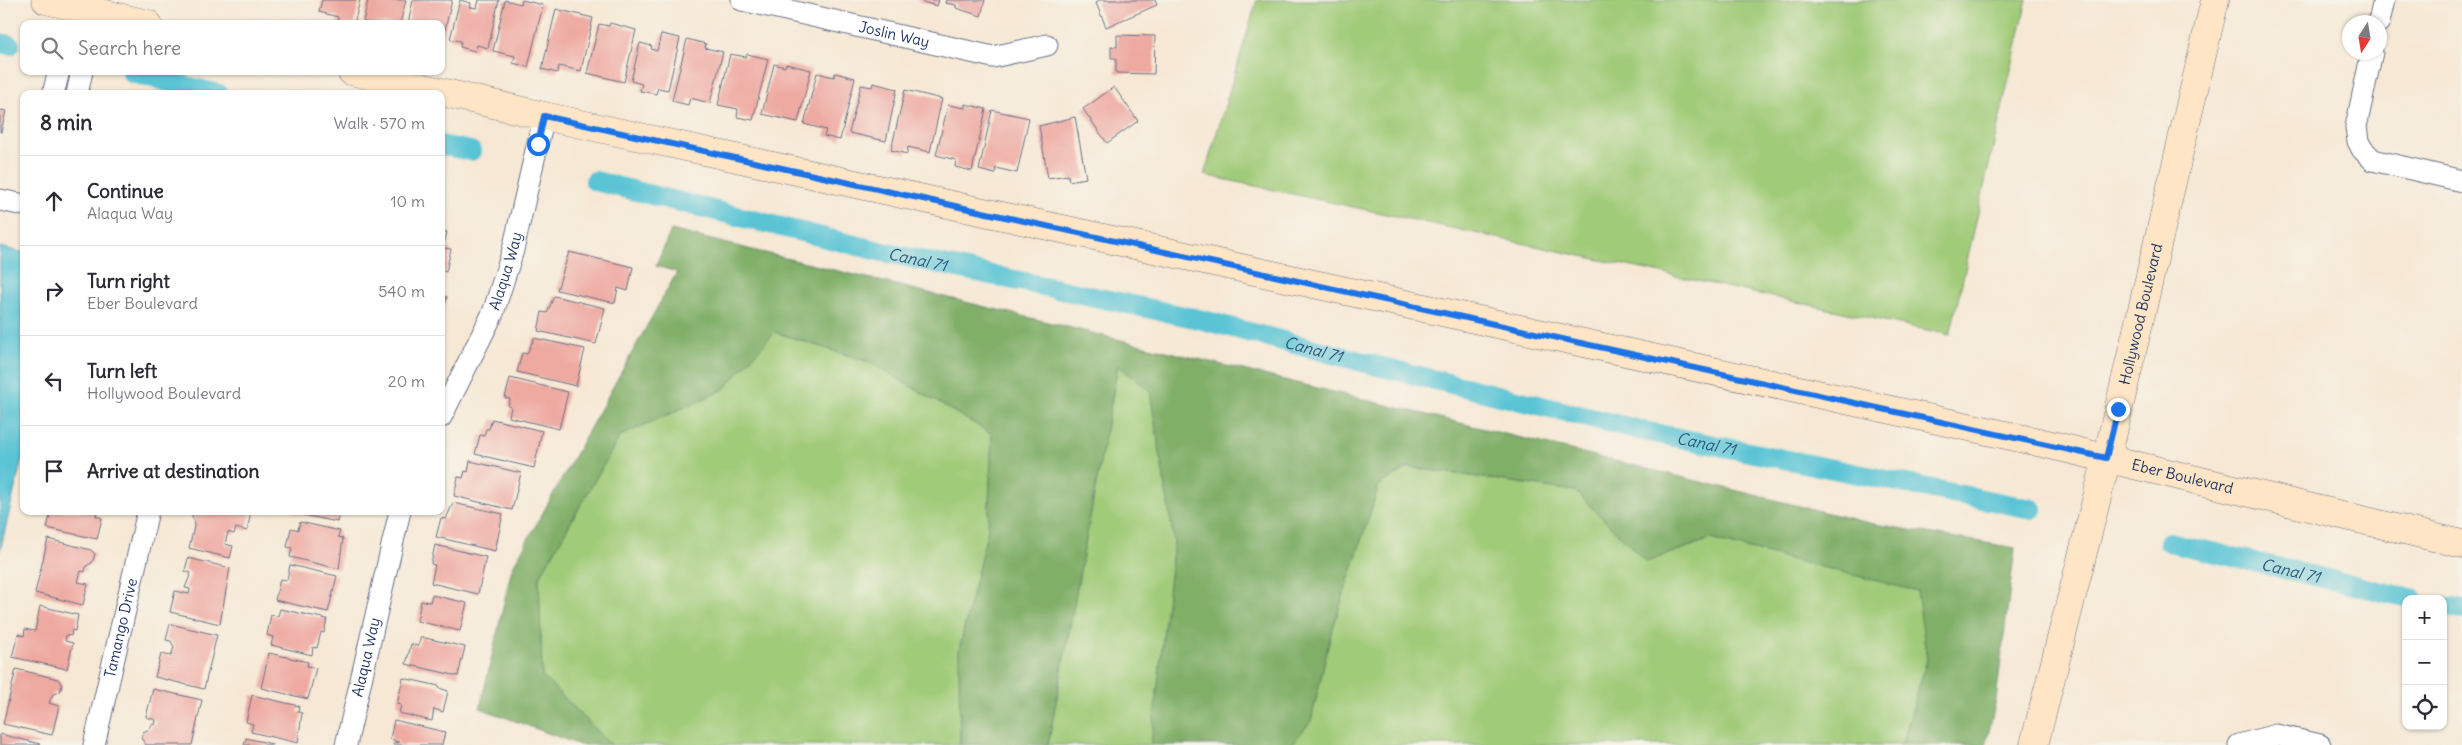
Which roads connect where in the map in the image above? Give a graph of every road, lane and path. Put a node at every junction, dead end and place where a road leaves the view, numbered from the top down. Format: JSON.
{"nodes":[{"id":1,"x":46,"y":0,"type":"edge"},
{"id":2,"x":742,"y":0,"type":"edge"},
{"id":3,"x":2215,"y":0,"type":"edge"},
{"id":4,"x":2384,"y":0,"type":"edge"},
{"id":5,"x":80,"y":14,"type":"edge"},
{"id":6,"x":2381,"y":15,"type":"edge"},
{"id":7,"x":121,"y":20,"type":"edge"},
{"id":8,"x":1048,"y":45,"type":"dead end"},
{"id":9,"x":2370,"y":60,"type":"edge"},
{"id":10,"x":58,"y":75,"type":"edge"},
{"id":11,"x":81,"y":75,"type":"edge"},
{"id":12,"x":368,"y":75,"type":"edge"},
{"id":13,"x":54,"y":90,"type":"edge"},
{"id":14,"x":78,"y":90,"type":"edge"},
{"id":15,"x":432,"y":90,"type":"edge"},
{"id":16,"x":445,"y":93,"type":"edge"},
{"id":17,"x":544,"y":116,"type":"junction"},
{"id":18,"x":2462,"y":181,"type":"edge"},
{"id":19,"x":0,"y":200,"type":"edge"},
{"id":20,"x":20,"y":204,"type":"edge"},
{"id":21,"x":445,"y":409,"type":"edge"},
{"id":22,"x":2106,"y":458,"type":"junction"},
{"id":23,"x":147,"y":515,"type":"edge"},
{"id":24,"x":399,"y":515,"type":"edge"},
{"id":25,"x":2462,"y":544,"type":"edge"},
{"id":26,"x":94,"y":745,"type":"edge"},
{"id":27,"x":346,"y":745,"type":"edge"},
{"id":28,"x":2034,"y":745,"type":"edge"},
{"id":29,"x":2239,"y":745,"type":"edge"},
{"id":30,"x":2320,"y":745,"type":"edge"}],
"edges":[{"from":1,"to":5,"type":"street"},
{"from":2,"to":8,"type":"street","name":"Joslin Way"},
{"from":3,"to":22,"type":"street","name":"Hollywood Boulevard"},
{"from":4,"to":6,"type":"street"},
{"from":5,"to":7,"type":"street"},
{"from":9,"to":18,"type":"street"},
{"from":10,"to":13,"type":"street"},
{"from":11,"to":14,"type":"street"},
{"from":12,"to":15,"type":"street","name":"Eber Boulevard"},
{"from":16,"to":17,"type":"street","name":"Eber Boulevard"},
{"from":17,"to":21,"type":"street","name":"Alaqua Way"},
{"from":17,"to":22,"type":"street","name":"Eber Boulevard"},
{"from":19,"to":20,"type":"street"},
{"from":22,"to":25,"type":"street","name":"Eber Boulevard"},
{"from":22,"to":28,"type":"street","name":"Hollywood Boulevard"},
{"from":23,"to":26,"type":"street","name":"Tamango Drive"},
{"from":24,"to":27,"type":"street","name":"Alaqua Way"},
{"from":29,"to":30,"type":"street"}]}
